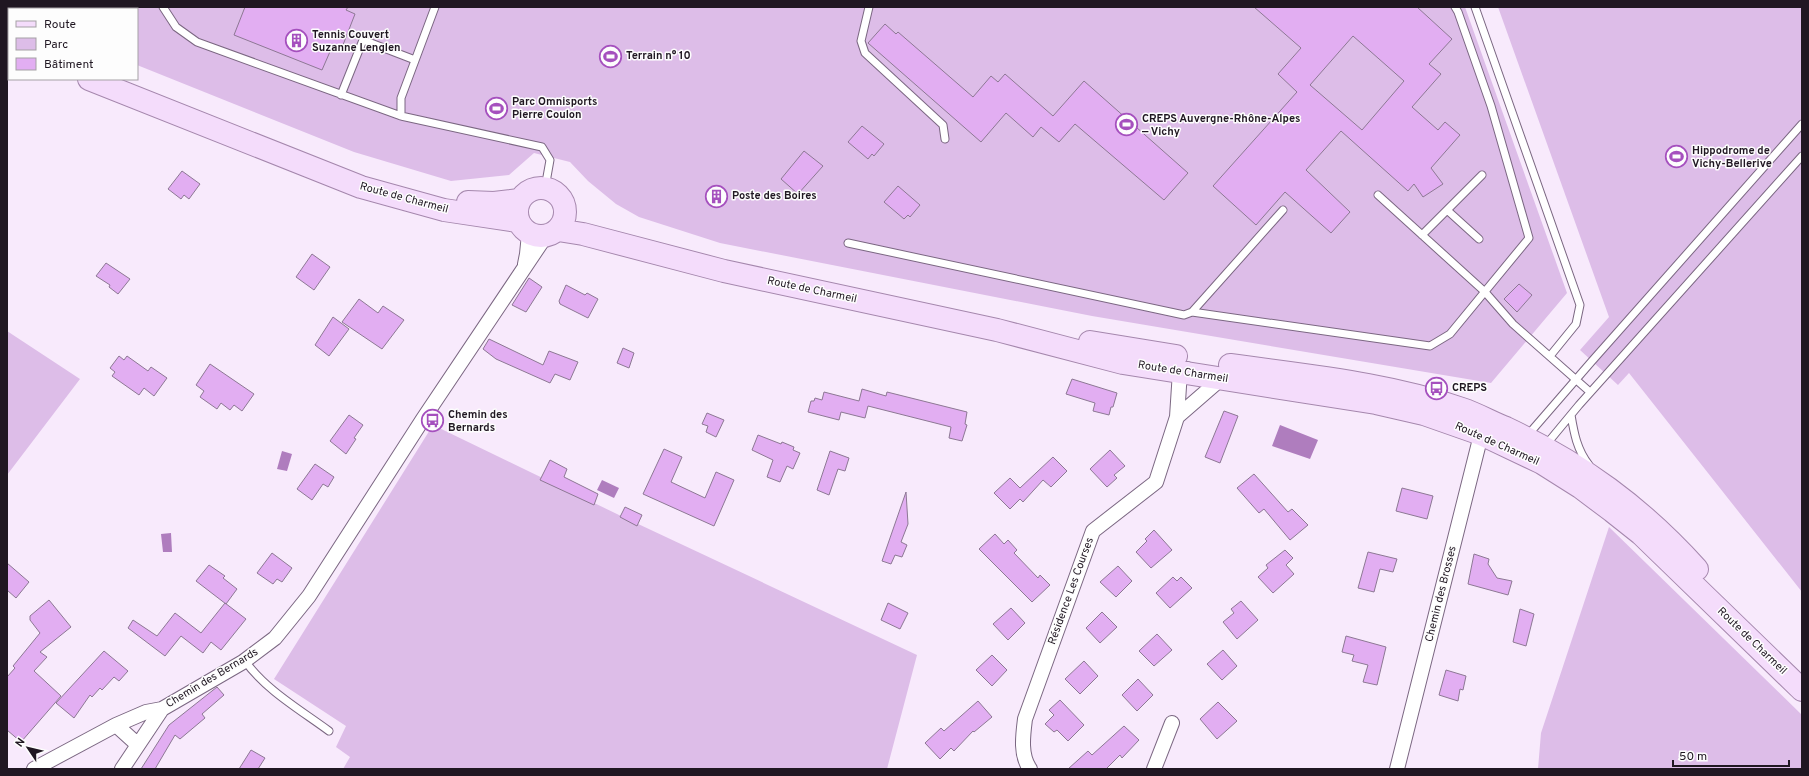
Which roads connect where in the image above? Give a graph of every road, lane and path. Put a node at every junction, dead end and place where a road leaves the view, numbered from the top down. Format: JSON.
{"nodes":[{"id":1,"x":163,"y":7,"type":"edge"},
{"id":2,"x":435,"y":7,"type":"edge"},
{"id":3,"x":869,"y":7,"type":"edge"},
{"id":4,"x":1455,"y":7,"type":"edge"},
{"id":5,"x":1475,"y":7,"type":"edge"},
{"id":6,"x":415,"y":60,"type":"junction"},
{"id":7,"x":91,"y":80,"type":"edge"},
{"id":8,"x":342,"y":96,"type":"junction"},
{"id":9,"x":401,"y":116,"type":"junction"},
{"id":10,"x":1802,"y":124,"type":"edge"},
{"id":11,"x":945,"y":139,"type":"dead end"},
{"id":12,"x":1802,"y":156,"type":"edge"},
{"id":13,"x":1482,"y":175,"type":"dead end"},
{"id":14,"x":545,"y":188,"type":"junction"},
{"id":15,"x":1378,"y":195,"type":"dead end"},
{"id":16,"x":565,"y":206,"type":"junction"},
{"id":17,"x":1283,"y":210,"type":"dead end"},
{"id":18,"x":1447,"y":210,"type":"junction"},
{"id":19,"x":534,"y":225,"type":"junction"},
{"id":20,"x":1422,"y":235,"type":"junction"},
{"id":21,"x":1479,"y":239,"type":"dead end"},
{"id":22,"x":848,"y":243,"type":"dead end"},
{"id":23,"x":628,"y":247,"type":"junction"},
{"id":24,"x":1485,"y":292,"type":"junction"},
{"id":25,"x":1192,"y":312,"type":"junction"},
{"id":26,"x":1550,"y":356,"type":"junction"},
{"id":27,"x":1186,"y":365,"type":"junction"},
{"id":28,"x":1216,"y":378,"type":"junction"},
{"id":29,"x":1576,"y":379,"type":"junction"},
{"id":30,"x":1590,"y":392,"type":"junction"},
{"id":31,"x":1571,"y":415,"type":"junction"},
{"id":32,"x":1177,"y":417,"type":"junction"},
{"id":33,"x":1515,"y":441,"type":"junction"},
{"id":34,"x":1605,"y":485,"type":"junction"},
{"id":35,"x":245,"y":661,"type":"junction"},
{"id":36,"x":1802,"y":675,"type":"edge"},
{"id":37,"x":1802,"y":690,"type":"edge"},
{"id":38,"x":162,"y":709,"type":"junction"},
{"id":39,"x":1172,"y":723,"type":"dead end"},
{"id":40,"x":116,"y":725,"type":"junction"},
{"id":41,"x":329,"y":731,"type":"dead end"},
{"id":42,"x":138,"y":745,"type":"junction"},
{"id":43,"x":34,"y":769,"type":"edge"},
{"id":44,"x":122,"y":769,"type":"edge"},
{"id":45,"x":1030,"y":769,"type":"edge"},
{"id":46,"x":1154,"y":769,"type":"edge"},
{"id":47,"x":1397,"y":769,"type":"edge"}],
"edges":[{"from":1,"to":8,"type":"lane"},
{"from":2,"to":6,"type":"lane"},
{"from":3,"to":11,"type":"lane"},
{"from":4,"to":24,"type":"lane"},
{"from":5,"to":26,"type":"lane"},
{"from":6,"to":8,"type":"lane"},
{"from":6,"to":9,"type":"lane"},
{"from":7,"to":19,"type":"main road","name":"Route de Charmeil"},
{"from":8,"to":9,"type":"lane"},
{"from":9,"to":14,"type":"lane"},
{"from":10,"to":29,"type":"lane"},
{"from":12,"to":30,"type":"lane"},
{"from":13,"to":18,"type":"lane"},
{"from":14,"to":16,"type":"main road","name":"Route de Charmeil"},
{"from":14,"to":19,"type":"main road"},
{"from":15,"to":20,"type":"lane"},
{"from":16,"to":19,"type":"main road"},
{"from":16,"to":23,"type":"main road","name":"Route de Charmeil"},
{"from":17,"to":25,"type":"lane"},
{"from":18,"to":20,"type":"lane"},
{"from":18,"to":21,"type":"lane"},
{"from":19,"to":23,"type":"main road","name":"Route de Charmeil"},
{"from":19,"to":35,"type":"street","name":"Chemin des Bernards"},
{"from":20,"to":24,"type":"lane"},
{"from":22,"to":25,"type":"lane"},
{"from":23,"to":27,"type":"main road","name":"Route de Charmeil"},
{"from":24,"to":25,"type":"lane"},
{"from":24,"to":26,"type":"lane"},
{"from":26,"to":29,"type":"lane"},
{"from":27,"to":28,"type":"main road","name":"Route de Charmeil"},
{"from":27,"to":32,"type":"street","name":"Résidence Les Courses"},
{"from":27,"to":33,"type":"main road","name":"Route de Charmeil"},
{"from":28,"to":32,"type":"street"},
{"from":28,"to":33,"type":"main road","name":"Route de Charmeil"},
{"from":29,"to":30,"type":"lane"},
{"from":29,"to":33,"type":"lane"},
{"from":30,"to":31,"type":"lane"},
{"from":31,"to":33,"type":"lane"},
{"from":31,"to":34,"type":"lane"},
{"from":32,"to":45,"type":"street","name":"Résidence Les Courses"},
{"from":33,"to":34,"type":"main road","name":"Route de Charmeil"},
{"from":33,"to":37,"type":"main road","name":"Route de Charmeil"},
{"from":33,"to":47,"type":"street","name":"Chemin des Brosses"},
{"from":34,"to":36,"type":"main road","name":"Route de Charmeil"},
{"from":35,"to":38,"type":"street","name":"Chemin des Bernards"},
{"from":35,"to":41,"type":"lane"},
{"from":38,"to":40,"type":"street"},
{"from":38,"to":42,"type":"street"},
{"from":39,"to":46,"type":"street"},
{"from":40,"to":42,"type":"street"},
{"from":40,"to":43,"type":"street"},
{"from":42,"to":44,"type":"street"}]}
